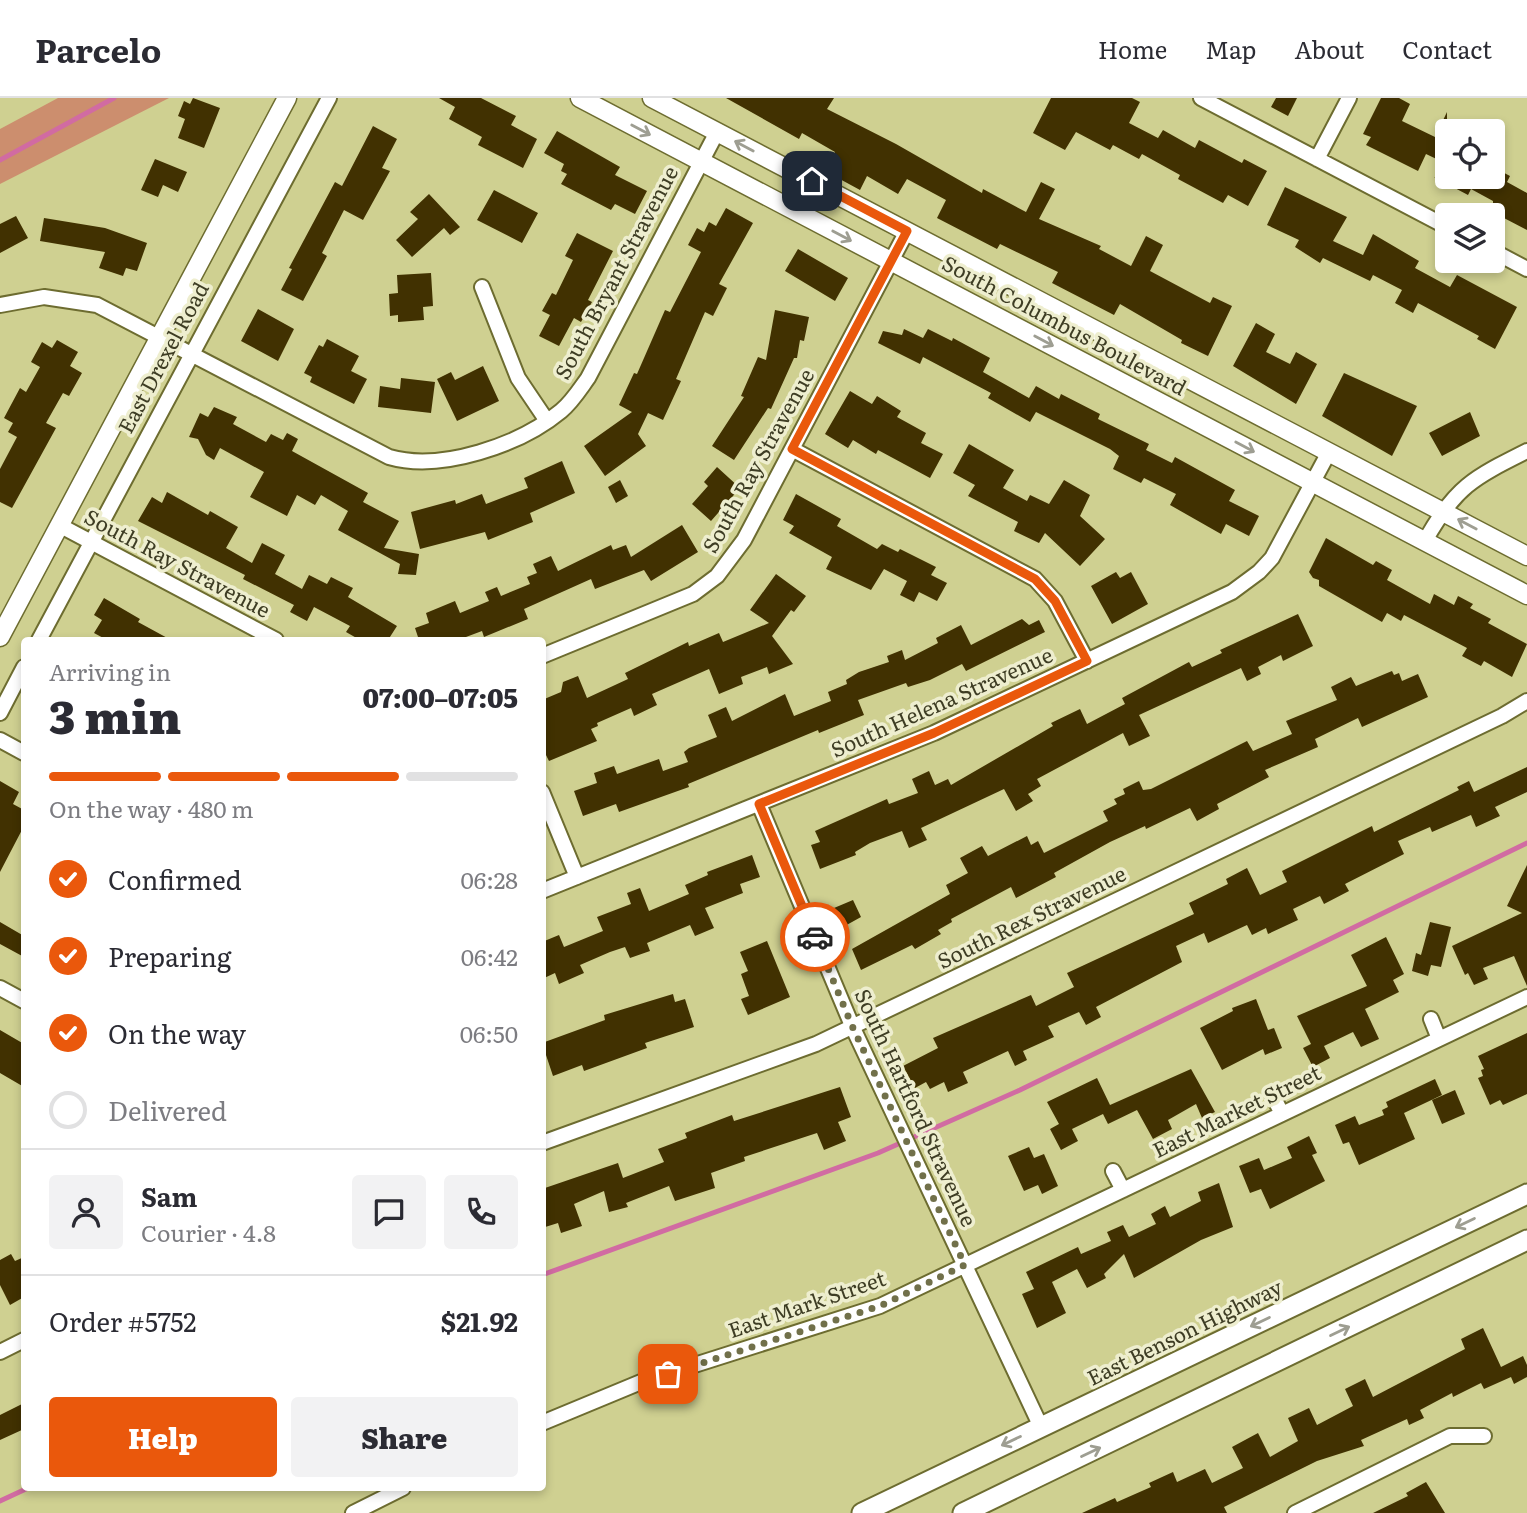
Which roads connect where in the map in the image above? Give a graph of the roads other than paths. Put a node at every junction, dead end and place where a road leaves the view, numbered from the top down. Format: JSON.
{"nodes":[{"id":1,"x":287,"y":98,"type":"edge"},
{"id":2,"x":329,"y":98,"type":"edge"},
{"id":3,"x":580,"y":98,"type":"edge"},
{"id":4,"x":652,"y":98,"type":"edge"},
{"id":5,"x":1201,"y":98,"type":"edge"},
{"id":6,"x":1349,"y":98,"type":"edge"},
{"id":7,"x":718,"y":132,"type":"junction"},
{"id":8,"x":1317,"y":159,"type":"junction"},
{"id":9,"x":702,"y":162,"type":"junction"},
{"id":10,"x":1435,"y":221,"type":"edge"},
{"id":11,"x":907,"y":231,"type":"junction"},
{"id":12,"x":1505,"y":257,"type":"edge"},
{"id":13,"x":891,"y":261,"type":"junction"},
{"id":14,"x":1527,"y":269,"type":"edge"},
{"id":15,"x":482,"y":287,"type":"dead end"},
{"id":16,"x":0,"y":305,"type":"edge"},
{"id":17,"x":160,"y":337,"type":"junction"},
{"id":18,"x":192,"y":354,"type":"junction"},
{"id":19,"x":547,"y":421,"type":"junction"},
{"id":20,"x":792,"y":449,"type":"junction"},
{"id":21,"x":1527,"y":451,"type":"edge"},
{"id":22,"x":1329,"y":452,"type":"junction"},
{"id":23,"x":1313,"y":482,"type":"junction"},
{"id":24,"x":1442,"y":511,"type":"junction"},
{"id":25,"x":59,"y":525,"type":"junction"},
{"id":26,"x":1425,"y":541,"type":"junction"},
{"id":27,"x":91,"y":542,"type":"junction"},
{"id":28,"x":1527,"y":556,"type":"edge"},
{"id":29,"x":1527,"y":595,"type":"edge"},
{"id":30,"x":0,"y":637,"type":"edge"},
{"id":31,"x":41,"y":637,"type":"edge"},
{"id":32,"x":270,"y":637,"type":"edge"},
{"id":33,"x":546,"y":654,"type":"edge"},
{"id":34,"x":1087,"y":661,"type":"junction"},
{"id":35,"x":21,"y":673,"type":"edge"},
{"id":36,"x":1527,"y":701,"type":"edge"},
{"id":37,"x":0,"y":713,"type":"edge"},
{"id":38,"x":0,"y":740,"type":"edge"},
{"id":39,"x":21,"y":752,"type":"edge"},
{"id":40,"x":546,"y":801,"type":"edge"},
{"id":41,"x":759,"y":804,"type":"junction"},
{"id":42,"x":578,"y":877,"type":"junction"},
{"id":43,"x":546,"y":889,"type":"edge"},
{"id":44,"x":0,"y":988,"type":"edge"},
{"id":45,"x":1527,"y":997,"type":"edge"},
{"id":46,"x":21,"y":999,"type":"edge"},
{"id":47,"x":1431,"y":1019,"type":"dead end"},
{"id":48,"x":853,"y":1028,"type":"junction"},
{"id":49,"x":1440,"y":1039,"type":"junction"},
{"id":50,"x":1272,"y":1094,"type":"dead end"},
{"id":51,"x":1282,"y":1114,"type":"junction"},
{"id":52,"x":546,"y":1142,"type":"edge"},
{"id":53,"x":1113,"y":1171,"type":"dead end"},
{"id":54,"x":1123,"y":1190,"type":"junction"},
{"id":55,"x":1527,"y":1194,"type":"edge"},
{"id":56,"x":1527,"y":1240,"type":"edge"},
{"id":57,"x":965,"y":1265,"type":"junction"},
{"id":58,"x":21,"y":1342,"type":"edge"},
{"id":59,"x":0,"y":1352,"type":"edge"},
{"id":60,"x":546,"y":1421,"type":"edge"},
{"id":61,"x":1041,"y":1427,"type":"junction"},
{"id":62,"x":1484,"y":1436,"type":"dead end"},
{"id":63,"x":397,"y":1491,"type":"edge"},
{"id":64,"x":353,"y":1513,"type":"edge"},
{"id":65,"x":862,"y":1513,"type":"edge"},
{"id":66,"x":963,"y":1513,"type":"edge"},
{"id":67,"x":1296,"y":1513,"type":"edge"}],
"edges":[{"from":1,"to":17,"type":"street","name":"East Drexel Road"},
{"from":2,"to":18,"type":"street","name":"East Drexel Road"},
{"from":3,"to":9,"type":"street","name":"South Columbus Boulevard","one_way":true},
{"from":4,"to":7,"type":"street","name":"South Columbus Boulevard"},
{"from":5,"to":8,"type":"street"},
{"from":6,"to":8,"type":"street"},
{"from":7,"to":9,"type":"street","name":"South Bryant Stravenue"},
{"from":11,"to":7,"type":"street","name":"South Columbus Boulevard","one_way":true},
{"from":8,"to":10,"type":"street"},
{"from":9,"to":13,"type":"street","name":"South Columbus Boulevard","one_way":true},
{"from":9,"to":19,"type":"street","name":"South Bryant Stravenue"},
{"from":11,"to":13,"type":"street","name":"South Ray Stravenue"},
{"from":11,"to":22,"type":"street","name":"South Columbus Boulevard"},
{"from":12,"to":14,"type":"street"},
{"from":13,"to":20,"type":"street","name":"South Ray Stravenue"},
{"from":13,"to":23,"type":"street","name":"South Columbus Boulevard","one_way":true},
{"from":15,"to":19,"type":"street"},
{"from":16,"to":17,"type":"street","name":"South Bryant Stravenue"},
{"from":17,"to":18,"type":"street","name":"South Bryant Stravenue"},
{"from":17,"to":25,"type":"street","name":"East Drexel Road"},
{"from":18,"to":19,"type":"street","name":"South Bryant Stravenue"},
{"from":18,"to":27,"type":"street","name":"East Drexel Road"},
{"from":20,"to":33,"type":"street","name":"South Ray Stravenue"},
{"from":20,"to":34,"type":"street"},
{"from":21,"to":24,"type":"street"},
{"from":22,"to":23,"type":"street","name":"South Helena Stravenue"},
{"from":22,"to":24,"type":"street","name":"South Columbus Boulevard"},
{"from":23,"to":26,"type":"street","name":"South Columbus Boulevard"},
{"from":23,"to":34,"type":"street","name":"South Helena Stravenue"},
{"from":24,"to":26,"type":"street"},
{"from":28,"to":24,"type":"street","name":"South Columbus Boulevard","one_way":true},
{"from":25,"to":27,"type":"street","name":"South Ray Stravenue"},
{"from":25,"to":30,"type":"street","name":"East Drexel Road"},
{"from":26,"to":29,"type":"street","name":"South Columbus Boulevard"},
{"from":27,"to":31,"type":"street","name":"East Drexel Road"},
{"from":27,"to":32,"type":"street","name":"South Ray Stravenue"},
{"from":34,"to":41,"type":"street","name":"South Helena Stravenue"},
{"from":35,"to":37,"type":"street"},
{"from":36,"to":48,"type":"street","name":"South Rex Stravenue"},
{"from":38,"to":39,"type":"street"},
{"from":40,"to":42,"type":"street"},
{"from":41,"to":42,"type":"street","name":"South Helena Stravenue"},
{"from":41,"to":48,"type":"street","name":"South Hartford Stravenue"},
{"from":42,"to":43,"type":"street","name":"South Helena Stravenue"},
{"from":44,"to":46,"type":"street"},
{"from":45,"to":49,"type":"street","name":"East Market Street"},
{"from":47,"to":49,"type":"street"},
{"from":48,"to":52,"type":"street","name":"South Rex Stravenue"},
{"from":48,"to":57,"type":"street","name":"South Hartford Stravenue"},
{"from":49,"to":51,"type":"street","name":"East Market Street"},
{"from":50,"to":51,"type":"street"},
{"from":51,"to":54,"type":"street","name":"East Market Street"},
{"from":53,"to":54,"type":"street"},
{"from":54,"to":57,"type":"street","name":"East Market Street"},
{"from":55,"to":61,"type":"main road","name":"East Benson Highway","one_way":true},
{"from":66,"to":56,"type":"main road","one_way":true},
{"from":57,"to":60,"type":"street","name":"East Mark Street"},
{"from":57,"to":61,"type":"street","name":"South Hartford Stravenue"},
{"from":58,"to":59,"type":"street"},
{"from":61,"to":65,"type":"main road","name":"East Benson Highway","one_way":true},
{"from":62,"to":67,"type":"street"},
{"from":63,"to":64,"type":"street"}]}
